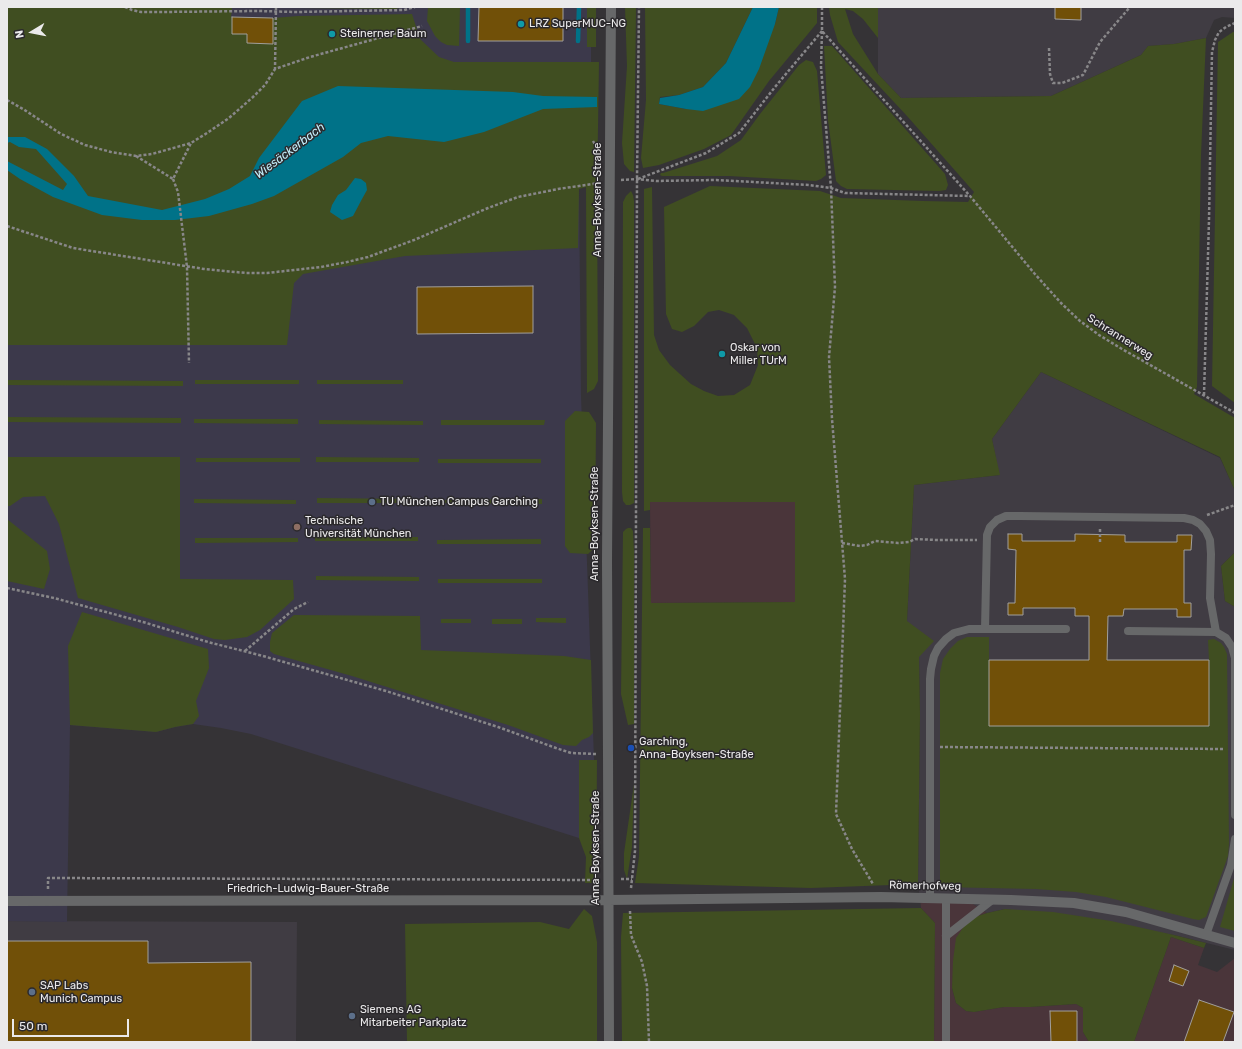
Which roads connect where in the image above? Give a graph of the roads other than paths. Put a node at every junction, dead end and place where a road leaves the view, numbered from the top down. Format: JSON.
{"nodes":[{"id":1,"x":611,"y":7,"type":"edge"},
{"id":2,"x":986,"y":629,"type":"junction"},
{"id":3,"x":1066,"y":629,"type":"dead end"},
{"id":4,"x":1128,"y":631,"type":"dead end"},
{"id":5,"x":1216,"y":632,"type":"junction"},
{"id":6,"x":1235,"y":749,"type":"edge"},
{"id":7,"x":1235,"y":815,"type":"edge"},
{"id":8,"x":1235,"y":839,"type":"edge"},
{"id":9,"x":930,"y":898,"type":"junction"},
{"id":10,"x":946,"y":898,"type":"junction"},
{"id":11,"x":608,"y":900,"type":"junction"},
{"id":12,"x":992,"y":900,"type":"junction"},
{"id":13,"x":7,"y":902,"type":"edge"},
{"id":14,"x":1206,"y":935,"type":"junction"},
{"id":15,"x":946,"y":936,"type":"junction"},
{"id":16,"x":1235,"y":943,"type":"edge"},
{"id":17,"x":609,"y":1042,"type":"edge"},
{"id":18,"x":946,"y":1042,"type":"edge"}],
"edges":[{"from":1,"to":11,"type":"street","name":"Anna-Boyksen-Straße"},
{"from":2,"to":3,"type":"lane"},
{"from":2,"to":5,"type":"lane"},
{"from":2,"to":9,"type":"lane"},
{"from":4,"to":5,"type":"lane"},
{"from":5,"to":6,"type":"lane"},
{"from":6,"to":7,"type":"lane"},
{"from":8,"to":14,"type":"lane"},
{"from":9,"to":10,"type":"street","name":"Römerhofweg"},
{"from":9,"to":11,"type":"street","name":"Römerhofweg"},
{"from":10,"to":12,"type":"street","name":"Römerhofweg"},
{"from":10,"to":15,"type":"lane"},
{"from":11,"to":13,"type":"street","name":"Friedrich-Ludwig-Bauer-Straße"},
{"from":11,"to":17,"type":"street","name":"Anna-Boyksen-Straße"},
{"from":12,"to":14,"type":"street","name":"Römerhofweg"},
{"from":12,"to":15,"type":"lane"},
{"from":14,"to":16,"type":"street","name":"Römerhofweg"},
{"from":15,"to":18,"type":"lane"}]}
